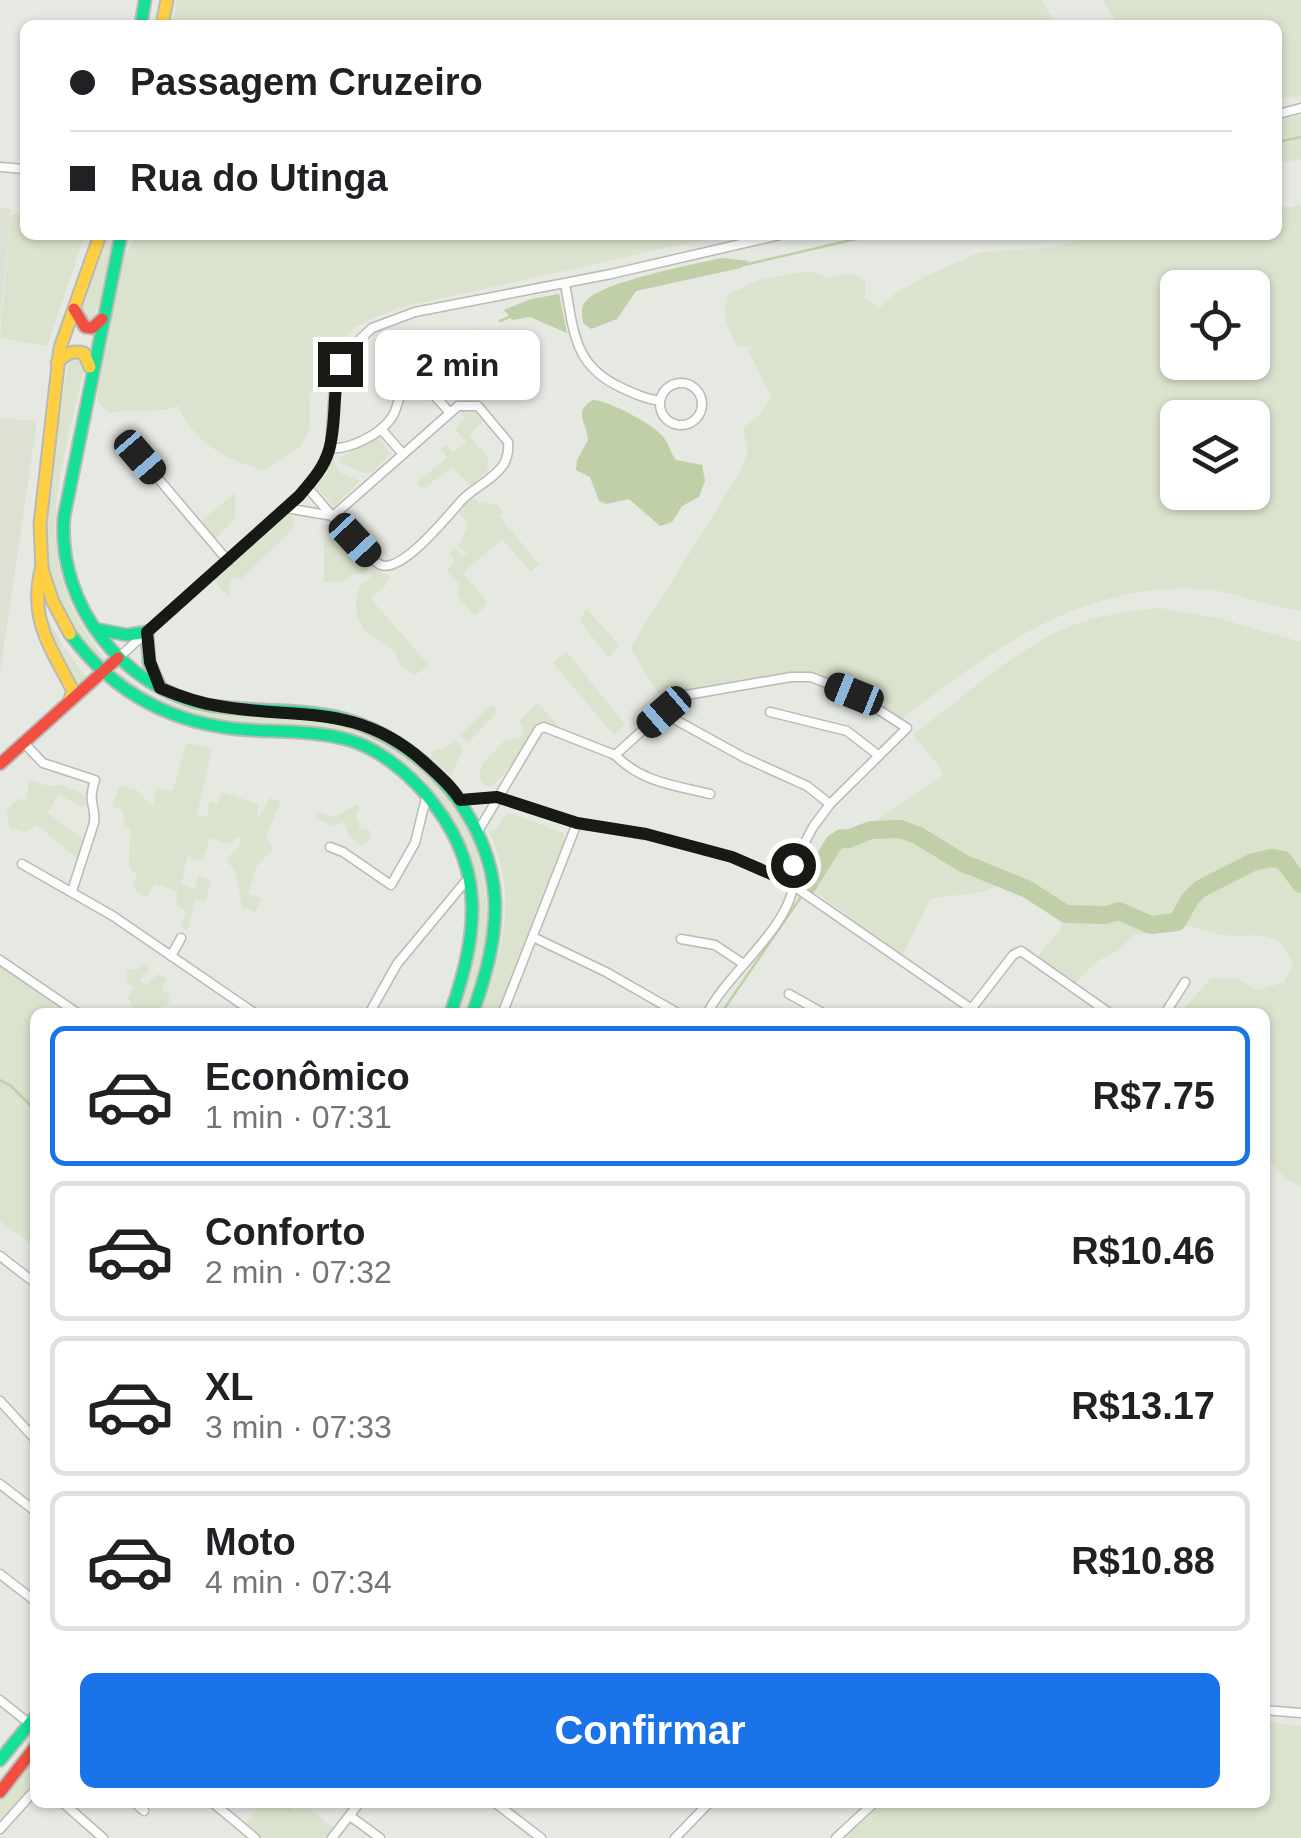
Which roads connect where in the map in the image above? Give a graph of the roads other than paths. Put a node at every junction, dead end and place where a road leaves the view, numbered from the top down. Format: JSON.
{"nodes":[{"id":1,"x":98,"y":240,"type":"edge"},
{"id":2,"x":120,"y":240,"type":"edge"},
{"id":3,"x":758,"y":240,"type":"edge"},
{"id":4,"x":565,"y":284,"type":"junction"},
{"id":5,"x":74,"y":309,"type":"junction"},
{"id":6,"x":102,"y":318,"type":"junction"},
{"id":7,"x":57,"y":363,"type":"junction"},
{"id":8,"x":90,"y":367,"type":"junction"},
{"id":9,"x":660,"y":401,"type":"junction"},
{"id":10,"x":449,"y":412,"type":"junction"},
{"id":11,"x":381,"y":429,"type":"junction"},
{"id":12,"x":330,"y":448,"type":"junction"},
{"id":13,"x":402,"y":453,"type":"junction"},
{"id":14,"x":140,"y":457,"type":"dead end"},
{"id":15,"x":307,"y":486,"type":"junction"},
{"id":16,"x":286,"y":508,"type":"junction"},
{"id":17,"x":333,"y":516,"type":"junction"},
{"id":18,"x":228,"y":561,"type":"junction"},
{"id":19,"x":42,"y":566,"type":"junction"},
{"id":20,"x":94,"y":628,"type":"junction"},
{"id":21,"x":147,"y":632,"type":"junction"},
{"id":22,"x":118,"y":658,"type":"junction"},
{"id":23,"x":100,"y":674,"type":"junction"},
{"id":24,"x":69,"y":681,"type":"junction"},
{"id":25,"x":86,"y":687,"type":"junction"},
{"id":26,"x":160,"y":688,"type":"junction"},
{"id":27,"x":69,"y":702,"type":"junction"},
{"id":28,"x":664,"y":712,"type":"junction"},
{"id":29,"x":770,"y":712,"type":"dead end"},
{"id":30,"x":24,"y":743,"type":"junction"},
{"id":31,"x":615,"y":755,"type":"junction"},
{"id":32,"x":878,"y":756,"type":"junction"},
{"id":33,"x":0,"y":764,"type":"edge"},
{"id":34,"x":426,"y":794,"type":"junction"},
{"id":35,"x":710,"y":794,"type":"dead end"},
{"id":36,"x":497,"y":797,"type":"junction"},
{"id":37,"x":460,"y":800,"type":"junction"},
{"id":38,"x":830,"y":804,"type":"junction"},
{"id":39,"x":577,"y":823,"type":"junction"},
{"id":40,"x":477,"y":833,"type":"junction"},
{"id":41,"x":330,"y":847,"type":"dead end"},
{"id":42,"x":22,"y":864,"type":"dead end"},
{"id":43,"x":470,"y":876,"type":"junction"},
{"id":44,"x":785,"y":880,"type":"junction"},
{"id":45,"x":72,"y":892,"type":"junction"},
{"id":46,"x":799,"y":892,"type":"junction"},
{"id":47,"x":533,"y":937,"type":"junction"},
{"id":48,"x":182,"y":938,"type":"dead end"},
{"id":49,"x":681,"y":939,"type":"dead end"},
{"id":50,"x":171,"y":956,"type":"junction"},
{"id":51,"x":0,"y":960,"type":"edge"},
{"id":52,"x":742,"y":964,"type":"junction"},
{"id":53,"x":1185,"y":982,"type":"dead end"},
{"id":54,"x":789,"y":994,"type":"dead end"},
{"id":55,"x":70,"y":1008,"type":"edge"},
{"id":56,"x":247,"y":1008,"type":"edge"},
{"id":57,"x":372,"y":1008,"type":"edge"},
{"id":58,"x":452,"y":1008,"type":"edge"},
{"id":59,"x":473,"y":1008,"type":"edge"},
{"id":60,"x":508,"y":1008,"type":"edge"},
{"id":61,"x":669,"y":1008,"type":"edge"},
{"id":62,"x":711,"y":1008,"type":"edge"},
{"id":63,"x":813,"y":1008,"type":"edge"},
{"id":64,"x":968,"y":1008,"type":"edge"},
{"id":65,"x":974,"y":1008,"type":"edge"},
{"id":66,"x":1102,"y":1008,"type":"edge"},
{"id":67,"x":1169,"y":1008,"type":"edge"},
{"id":68,"x":0,"y":1256,"type":"edge"},
{"id":69,"x":30,"y":1279,"type":"edge"},
{"id":70,"x":0,"y":1401,"type":"edge"},
{"id":71,"x":30,"y":1434,"type":"edge"},
{"id":72,"x":0,"y":1484,"type":"edge"},
{"id":73,"x":30,"y":1507,"type":"edge"},
{"id":74,"x":0,"y":1574,"type":"edge"},
{"id":75,"x":30,"y":1597,"type":"edge"},
{"id":76,"x":0,"y":1700,"type":"edge"},
{"id":77,"x":1270,"y":1710,"type":"edge"},
{"id":78,"x":1301,"y":1712,"type":"edge"},
{"id":79,"x":30,"y":1720,"type":"edge"},
{"id":80,"x":30,"y":1723,"type":"edge"},
{"id":81,"x":30,"y":1754,"type":"edge"},
{"id":82,"x":0,"y":1759,"type":"edge"},
{"id":83,"x":0,"y":1792,"type":"edge"},
{"id":84,"x":30,"y":1795,"type":"edge"},
{"id":85,"x":69,"y":1808,"type":"edge"},
{"id":86,"x":141,"y":1808,"type":"edge"},
{"id":87,"x":219,"y":1808,"type":"edge"},
{"id":88,"x":356,"y":1808,"type":"edge"},
{"id":89,"x":502,"y":1808,"type":"edge"},
{"id":90,"x":704,"y":1808,"type":"edge"},
{"id":91,"x":868,"y":1808,"type":"edge"},
{"id":92,"x":144,"y":1811,"type":"dead end"},
{"id":93,"x":350,"y":1816,"type":"junction"},
{"id":94,"x":0,"y":1828,"type":"edge"},
{"id":95,"x":103,"y":1838,"type":"edge"},
{"id":96,"x":255,"y":1838,"type":"edge"},
{"id":97,"x":332,"y":1838,"type":"edge"},
{"id":98,"x":380,"y":1838,"type":"edge"},
{"id":99,"x":541,"y":1838,"type":"edge"},
{"id":100,"x":674,"y":1838,"type":"edge"},
{"id":101,"x":836,"y":1838,"type":"edge"}],
"edges":[{"from":1,"to":5,"type":"main road"},
{"from":2,"to":6,"type":"main road"},
{"from":3,"to":4,"type":"street"},
{"from":4,"to":9,"type":"street"},
{"from":4,"to":12,"type":"street"},
{"from":5,"to":6,"type":"main road"},
{"from":5,"to":7,"type":"main road"},
{"from":6,"to":8,"type":"main road"},
{"from":7,"to":8,"type":"main road"},
{"from":7,"to":19,"type":"main road"},
{"from":8,"to":20,"type":"main road"},
{"from":9,"to":9,"type":"street"},
{"from":10,"to":11,"type":"street"},
{"from":10,"to":13,"type":"street"},
{"from":10,"to":17,"type":"street"},
{"from":11,"to":12,"type":"street"},
{"from":11,"to":13,"type":"street"},
{"from":12,"to":15,"type":"street"},
{"from":13,"to":17,"type":"street"},
{"from":14,"to":18,"type":"street"},
{"from":15,"to":16,"type":"street"},
{"from":15,"to":17,"type":"street"},
{"from":16,"to":17,"type":"street"},
{"from":16,"to":18,"type":"street"},
{"from":18,"to":21,"type":"street"},
{"from":19,"to":23,"type":"main road"},
{"from":19,"to":24,"type":"main road"},
{"from":20,"to":21,"type":"main road"},
{"from":20,"to":22,"type":"main road"},
{"from":21,"to":22,"type":"street"},
{"from":21,"to":26,"type":"main road"},
{"from":22,"to":23,"type":"main road"},
{"from":22,"to":26,"type":"main road"},
{"from":23,"to":25,"type":"main road"},
{"from":23,"to":34,"type":"main road"},
{"from":24,"to":25,"type":"main road"},
{"from":24,"to":27,"type":"main road"},
{"from":25,"to":27,"type":"main road"},
{"from":26,"to":37,"type":"main road"},
{"from":27,"to":30,"type":"main road"},
{"from":28,"to":31,"type":"street"},
{"from":28,"to":32,"type":"street"},
{"from":28,"to":38,"type":"street"},
{"from":29,"to":32,"type":"street"},
{"from":30,"to":33,"type":"main road"},
{"from":30,"to":45,"type":"street"},
{"from":31,"to":35,"type":"street"},
{"from":31,"to":36,"type":"street"},
{"from":32,"to":38,"type":"street"},
{"from":34,"to":41,"type":"street"},
{"from":34,"to":43,"type":"main road"},
{"from":36,"to":37,"type":"street"},
{"from":36,"to":39,"type":"street"},
{"from":36,"to":40,"type":"street"},
{"from":37,"to":40,"type":"main road"},
{"from":38,"to":44,"type":"street"},
{"from":39,"to":44,"type":"street"},
{"from":39,"to":47,"type":"street"},
{"from":40,"to":59,"type":"main road"},
{"from":42,"to":45,"type":"street"},
{"from":43,"to":57,"type":"street"},
{"from":43,"to":58,"type":"main road"},
{"from":44,"to":46,"type":"street"},
{"from":45,"to":50,"type":"street"},
{"from":46,"to":52,"type":"street"},
{"from":46,"to":64,"type":"street"},
{"from":47,"to":60,"type":"street"},
{"from":47,"to":61,"type":"street"},
{"from":48,"to":50,"type":"street"},
{"from":49,"to":52,"type":"street"},
{"from":50,"to":56,"type":"street"},
{"from":51,"to":55,"type":"street"},
{"from":52,"to":62,"type":"street"},
{"from":53,"to":67,"type":"street"},
{"from":54,"to":63,"type":"street"},
{"from":65,"to":66,"type":"street"},
{"from":68,"to":69,"type":"street"},
{"from":70,"to":71,"type":"street"},
{"from":72,"to":73,"type":"street"},
{"from":74,"to":75,"type":"street"},
{"from":76,"to":79,"type":"street"},
{"from":77,"to":78,"type":"street"},
{"from":80,"to":82,"type":"main road"},
{"from":81,"to":83,"type":"main road"},
{"from":84,"to":94,"type":"street"},
{"from":85,"to":95,"type":"street"},
{"from":86,"to":92,"type":"street"},
{"from":87,"to":96,"type":"street"},
{"from":88,"to":93,"type":"street"},
{"from":89,"to":99,"type":"street"},
{"from":90,"to":100,"type":"street"},
{"from":91,"to":101,"type":"street"},
{"from":93,"to":97,"type":"street"},
{"from":93,"to":98,"type":"street"}]}
